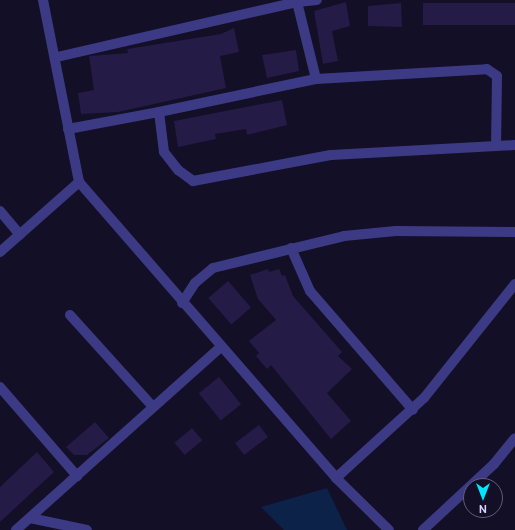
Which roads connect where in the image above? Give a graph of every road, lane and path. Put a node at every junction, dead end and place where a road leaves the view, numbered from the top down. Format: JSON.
{"nodes":[{"id":1,"x":43,"y":0,"type":"edge"},
{"id":2,"x":317,"y":0,"type":"edge"},
{"id":3,"x":297,"y":2,"type":"junction"},
{"id":4,"x":56,"y":57,"type":"junction"},
{"id":5,"x":316,"y":79,"type":"junction"},
{"id":6,"x":159,"y":112,"type":"junction"},
{"id":7,"x":68,"y":129,"type":"junction"},
{"id":8,"x":496,"y":145,"type":"junction"},
{"id":9,"x":515,"y":145,"type":"edge"},
{"id":10,"x":79,"y":182,"type":"junction"},
{"id":11,"x":0,"y":211,"type":"edge"},
{"id":12,"x":515,"y":232,"type":"edge"},
{"id":13,"x":20,"y":235,"type":"junction"},
{"id":14,"x":291,"y":248,"type":"junction"},
{"id":15,"x":0,"y":252,"type":"edge"},
{"id":16,"x":515,"y":284,"type":"edge"},
{"id":17,"x":182,"y":302,"type":"junction"},
{"id":18,"x":70,"y":315,"type":"dead end"},
{"id":19,"x":221,"y":347,"type":"junction"},
{"id":20,"x":0,"y":387,"type":"edge"},
{"id":21,"x":153,"y":407,"type":"junction"},
{"id":22,"x":413,"y":410,"type":"junction"},
{"id":23,"x":515,"y":438,"type":"edge"},
{"id":24,"x":77,"y":476,"type":"junction"},
{"id":25,"x":336,"y":478,"type":"junction"},
{"id":26,"x":30,"y":518,"type":"junction"},
{"id":27,"x":16,"y":530,"type":"edge"},
{"id":28,"x":87,"y":530,"type":"edge"},
{"id":29,"x":389,"y":530,"type":"edge"},
{"id":30,"x":423,"y":530,"type":"edge"}],
"edges":[{"from":1,"to":4,"type":"street"},
{"from":2,"to":3,"type":"street"},
{"from":3,"to":4,"type":"street"},
{"from":3,"to":5,"type":"street"},
{"from":4,"to":7,"type":"street"},
{"from":5,"to":6,"type":"street"},
{"from":5,"to":8,"type":"street"},
{"from":6,"to":7,"type":"street"},
{"from":6,"to":8,"type":"street"},
{"from":7,"to":10,"type":"street"},
{"from":8,"to":9,"type":"street"},
{"from":10,"to":13,"type":"street"},
{"from":10,"to":17,"type":"street"},
{"from":11,"to":13,"type":"street"},
{"from":12,"to":14,"type":"street"},
{"from":13,"to":15,"type":"street"},
{"from":14,"to":17,"type":"street"},
{"from":14,"to":22,"type":"street"},
{"from":16,"to":22,"type":"street"},
{"from":17,"to":19,"type":"street"},
{"from":18,"to":21,"type":"street"},
{"from":19,"to":21,"type":"street"},
{"from":19,"to":25,"type":"street"},
{"from":20,"to":24,"type":"street"},
{"from":21,"to":24,"type":"street"},
{"from":22,"to":25,"type":"street"},
{"from":23,"to":30,"type":"street"},
{"from":24,"to":26,"type":"street"},
{"from":25,"to":29,"type":"street"},
{"from":26,"to":27,"type":"street"},
{"from":26,"to":28,"type":"street"}]}
